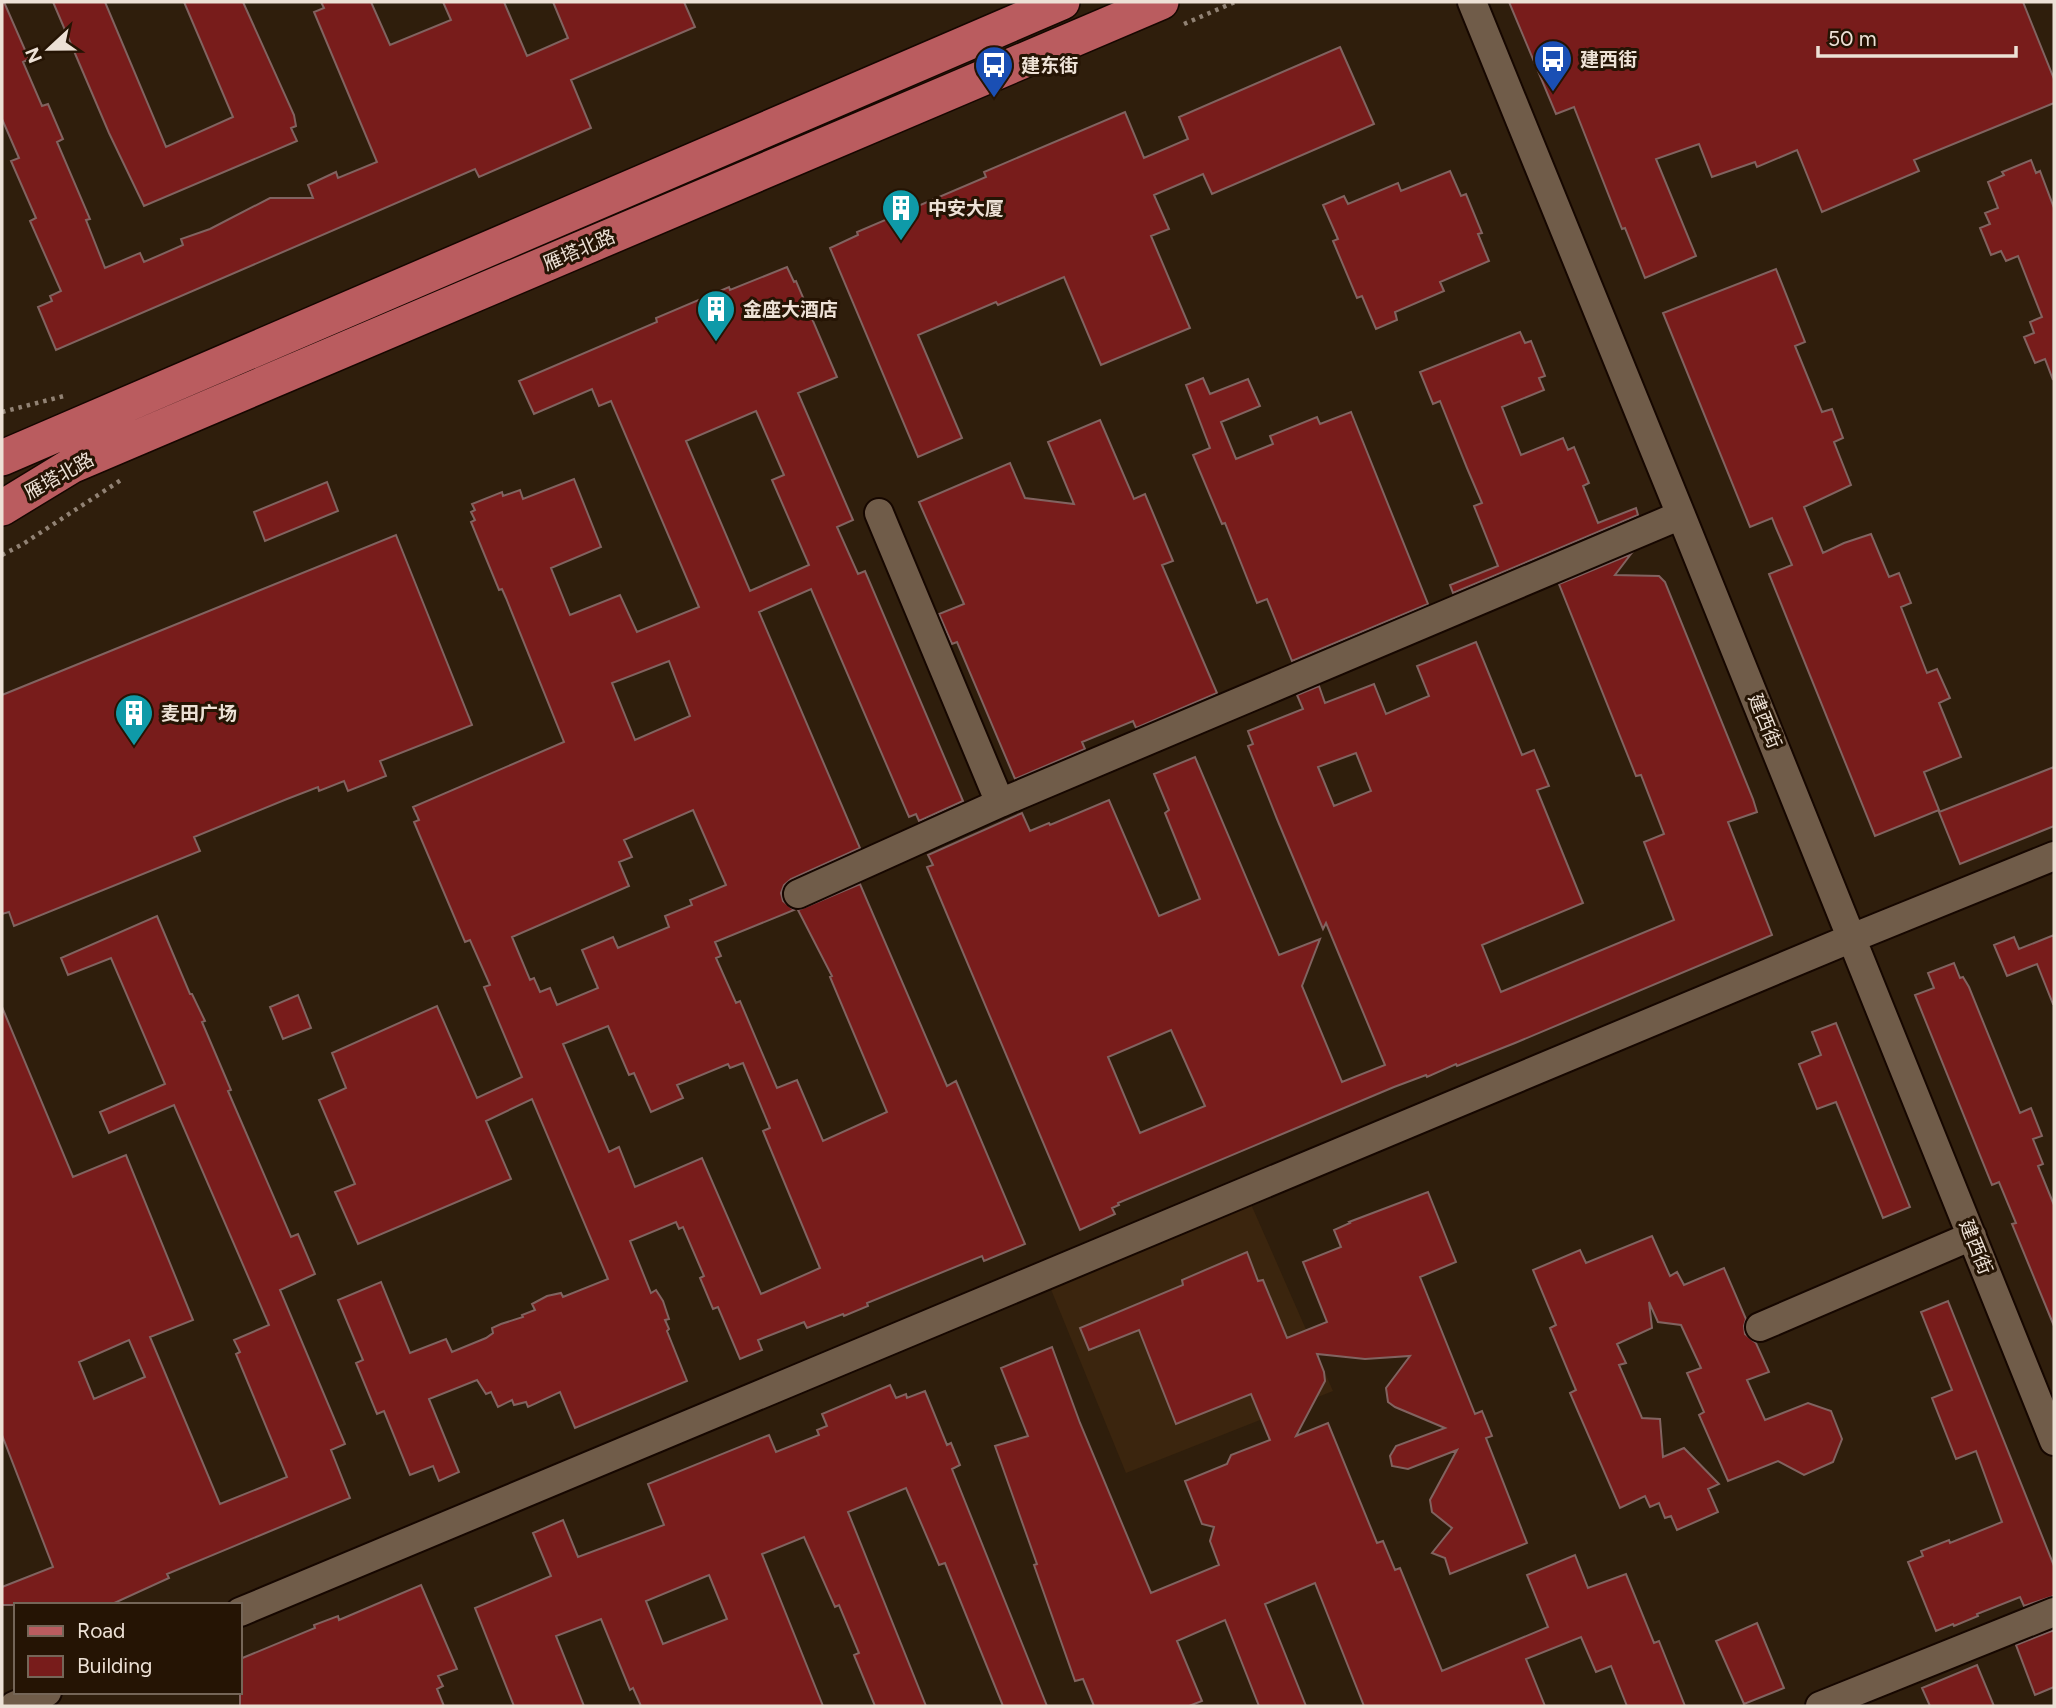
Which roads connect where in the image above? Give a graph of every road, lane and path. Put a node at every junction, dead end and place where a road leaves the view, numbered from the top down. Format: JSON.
{"nodes":[{"id":1,"x":1062,"y":2,"type":"edge"},
{"id":2,"x":1161,"y":2,"type":"edge"},
{"id":3,"x":1472,"y":2,"type":"edge"},
{"id":4,"x":2,"y":458,"type":"edge"},
{"id":5,"x":2,"y":508,"type":"edge"},
{"id":6,"x":878,"y":513,"type":"dead end"},
{"id":7,"x":1681,"y":514,"type":"junction"},
{"id":8,"x":1000,"y":803,"type":"junction"},
{"id":9,"x":2054,"y":856,"type":"edge"},
{"id":10,"x":798,"y":894,"type":"dead end"},
{"id":11,"x":1852,"y":938,"type":"junction"},
{"id":12,"x":1972,"y":1236,"type":"junction"},
{"id":13,"x":1760,"y":1327,"type":"dead end"},
{"id":14,"x":2054,"y":1440,"type":"edge"},
{"id":15,"x":242,"y":1611,"type":"edge"},
{"id":16,"x":2054,"y":1612,"type":"edge"},
{"id":17,"x":42,"y":1694,"type":"edge"},
{"id":18,"x":14,"y":1706,"type":"edge"},
{"id":19,"x":1820,"y":1706,"type":"edge"}],
"edges":[{"from":1,"to":4,"type":"main road","name":"雁塔北路"},
{"from":2,"to":5,"type":"main road","name":"雁塔北路"},
{"from":3,"to":7,"type":"street","name":"建西街"},
{"from":6,"to":8,"type":"street"},
{"from":7,"to":8,"type":"street"},
{"from":7,"to":11,"type":"street","name":"建西街"},
{"from":8,"to":10,"type":"street"},
{"from":9,"to":11,"type":"street"},
{"from":11,"to":12,"type":"street","name":"建西街"},
{"from":11,"to":15,"type":"street"},
{"from":12,"to":13,"type":"street"},
{"from":12,"to":14,"type":"street","name":"建西街"},
{"from":16,"to":19,"type":"street"},
{"from":17,"to":18,"type":"street"}]}
